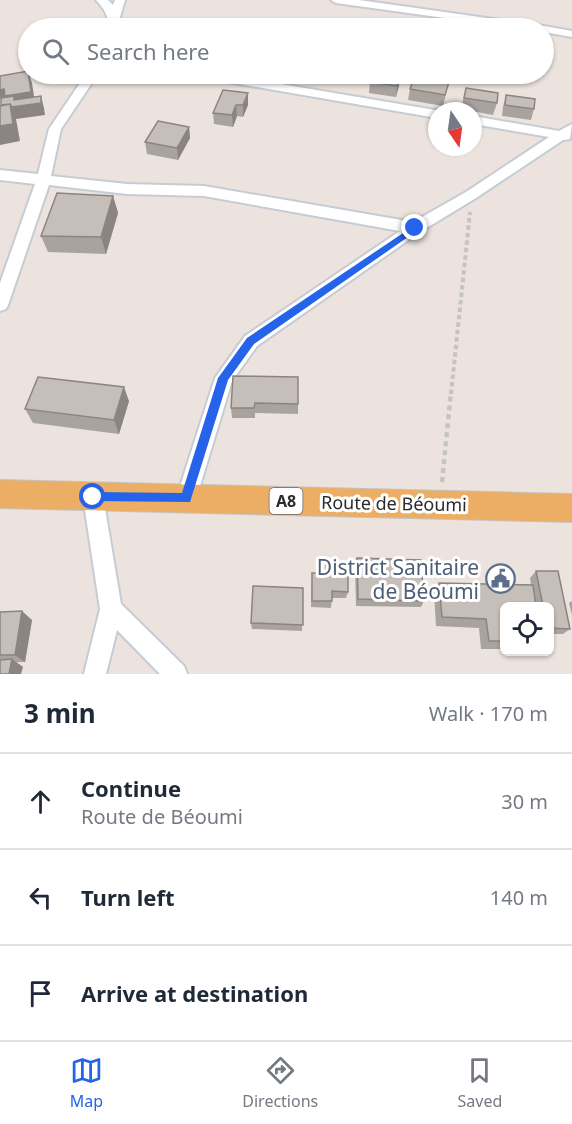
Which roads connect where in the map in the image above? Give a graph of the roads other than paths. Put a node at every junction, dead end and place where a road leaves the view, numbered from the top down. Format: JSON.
{"nodes":[{"id":1,"x":101,"y":0,"type":"edge"},
{"id":2,"x":120,"y":0,"type":"edge"},
{"id":3,"x":336,"y":0,"type":"edge"},
{"id":4,"x":112,"y":18,"type":"edge"},
{"id":5,"x":115,"y":18,"type":"edge"},
{"id":6,"x":465,"y":18,"type":"edge"},
{"id":7,"x":554,"y":31,"type":"edge"},
{"id":8,"x":572,"y":33,"type":"edge"},
{"id":9,"x":85,"y":84,"type":"edge"},
{"id":10,"x":262,"y":84,"type":"edge"},
{"id":11,"x":428,"y":112,"type":"edge"},
{"id":12,"x":482,"y":121,"type":"edge"},
{"id":13,"x":568,"y":133,"type":"edge"},
{"id":14,"x":0,"y":175,"type":"edge"},
{"id":15,"x":44,"y":178,"type":"junction"},
{"id":16,"x":415,"y":228,"type":"junction"},
{"id":17,"x":0,"y":305,"type":"edge"},
{"id":18,"x":0,"y":494,"type":"edge"},
{"id":19,"x":93,"y":497,"type":"junction"},
{"id":20,"x":186,"y":499,"type":"junction"},
{"id":21,"x":572,"y":508,"type":"edge"},
{"id":22,"x":111,"y":609,"type":"junction"},
{"id":23,"x":172,"y":672,"type":"edge"},
{"id":24,"x":95,"y":674,"type":"edge"}],
"edges":[{"from":1,"to":4,"type":"street"},
{"from":2,"to":5,"type":"street"},
{"from":3,"to":6,"type":"street"},
{"from":7,"to":8,"type":"street"},
{"from":9,"to":15,"type":"street"},
{"from":10,"to":11,"type":"street"},
{"from":12,"to":13,"type":"street"},
{"from":13,"to":16,"type":"street"},
{"from":14,"to":15,"type":"street"},
{"from":15,"to":16,"type":"street"},
{"from":15,"to":17,"type":"street"},
{"from":16,"to":20,"type":"street"},
{"from":18,"to":19,"type":"main road","name":"Route de Béoumi","number":"A8"},
{"from":19,"to":20,"type":"main road","name":"Route de Béoumi","number":"A8"},
{"from":19,"to":22,"type":"street"},
{"from":20,"to":21,"type":"main road","name":"Route de Béoumi","number":"A8"},
{"from":22,"to":23,"type":"street"},
{"from":22,"to":24,"type":"street"}]}
